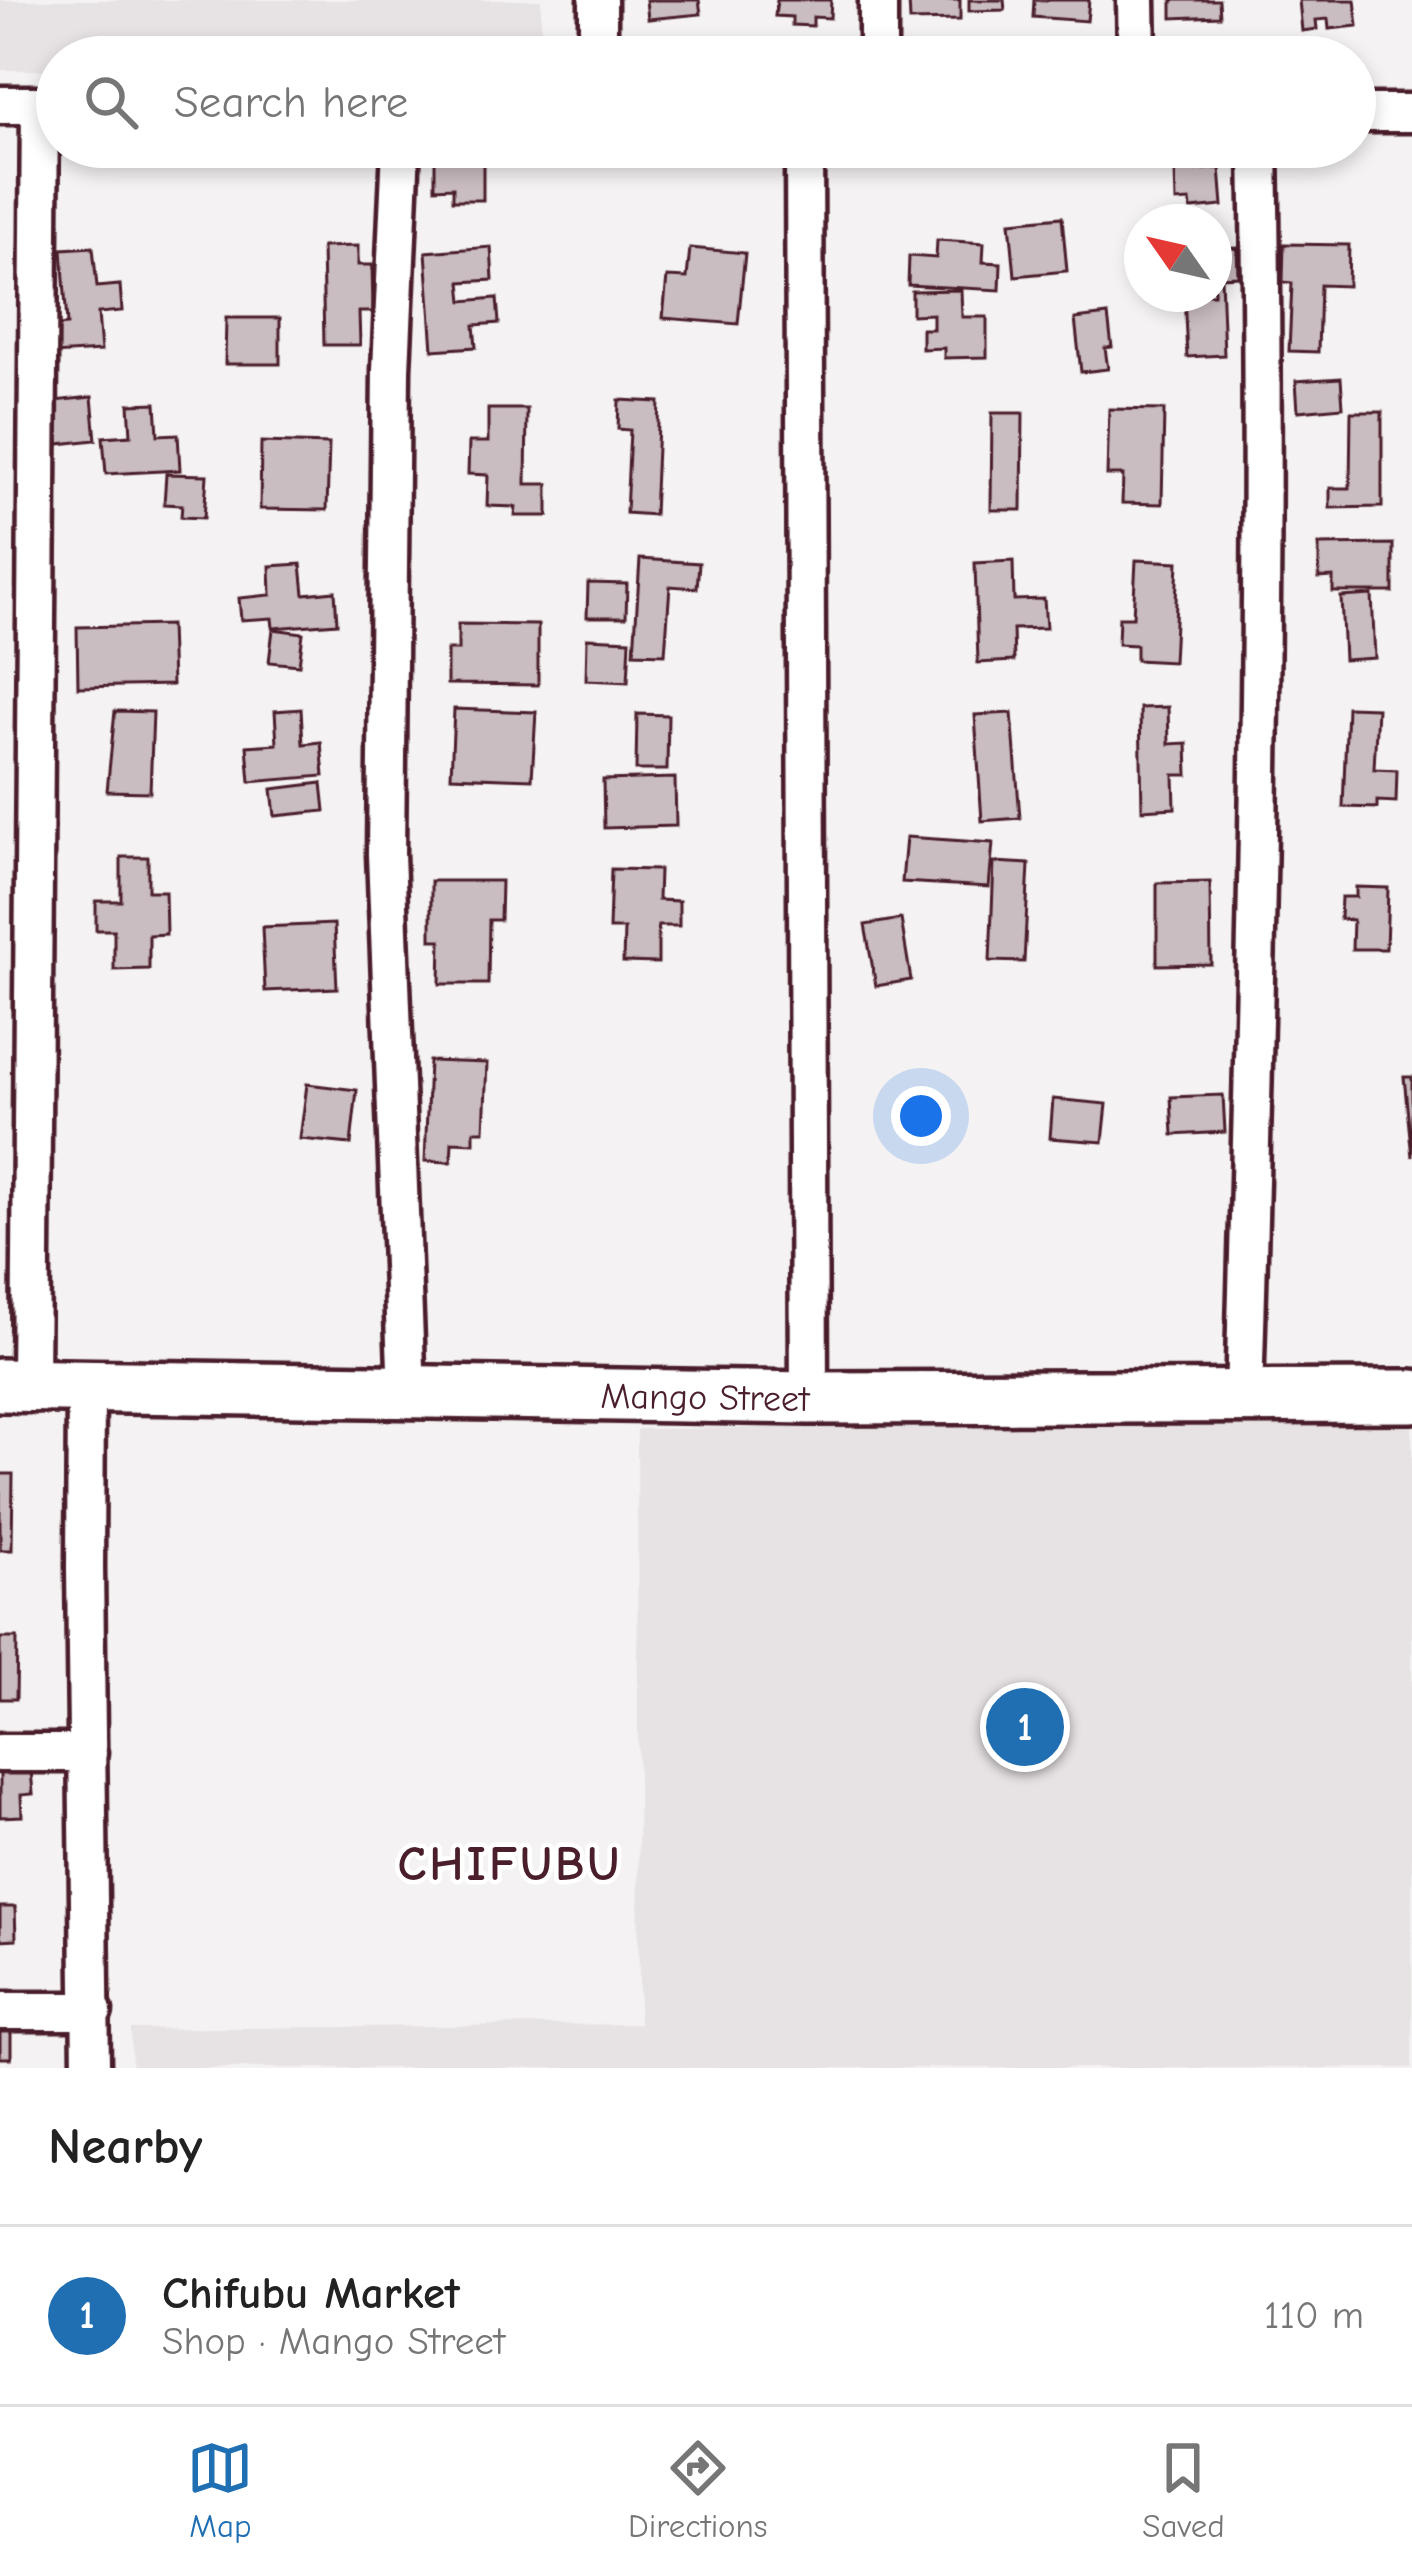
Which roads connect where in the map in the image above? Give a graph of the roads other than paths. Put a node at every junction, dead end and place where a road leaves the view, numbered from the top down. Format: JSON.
{"nodes":[{"id":1,"x":598,"y":0,"type":"edge"},
{"id":2,"x":878,"y":0,"type":"edge"},
{"id":3,"x":1136,"y":0,"type":"edge"},
{"id":4,"x":598,"y":36,"type":"edge"},
{"id":5,"x":878,"y":36,"type":"edge"},
{"id":6,"x":1137,"y":36,"type":"edge"},
{"id":7,"x":0,"y":105,"type":"edge"},
{"id":8,"x":36,"y":105,"type":"edge"},
{"id":9,"x":1412,"y":112,"type":"edge"},
{"id":10,"x":1376,"y":113,"type":"edge"},
{"id":11,"x":46,"y":168,"type":"edge"},
{"id":12,"x":400,"y":168,"type":"edge"},
{"id":13,"x":804,"y":168,"type":"edge"},
{"id":14,"x":1259,"y":168,"type":"edge"},
{"id":15,"x":15,"y":1384,"type":"edge"},
{"id":16,"x":86,"y":1389,"type":"junction"},
{"id":17,"x":407,"y":1393,"type":"junction"},
{"id":18,"x":1412,"y":1396,"type":"edge"},
{"id":19,"x":809,"y":1398,"type":"junction"},
{"id":20,"x":1244,"y":1398,"type":"junction"},
{"id":21,"x":0,"y":1753,"type":"edge"},
{"id":22,"x":88,"y":1753,"type":"junction"},
{"id":23,"x":0,"y":2011,"type":"edge"},
{"id":24,"x":93,"y":2011,"type":"junction"},
{"id":25,"x":92,"y":2068,"type":"edge"}],
"edges":[{"from":1,"to":4,"type":"street"},
{"from":2,"to":5,"type":"street"},
{"from":3,"to":6,"type":"street"},
{"from":7,"to":8,"type":"street"},
{"from":9,"to":10,"type":"street"},
{"from":11,"to":15,"type":"street"},
{"from":12,"to":17,"type":"street"},
{"from":13,"to":19,"type":"street"},
{"from":14,"to":20,"type":"street"},
{"from":15,"to":16,"type":"main road","name":"Mango Street"},
{"from":16,"to":17,"type":"main road","name":"Mango Street"},
{"from":16,"to":22,"type":"street"},
{"from":17,"to":19,"type":"main road","name":"Mango Street"},
{"from":18,"to":20,"type":"main road","name":"Mango Street"},
{"from":19,"to":20,"type":"main road","name":"Mango Street"},
{"from":21,"to":22,"type":"street"},
{"from":22,"to":24,"type":"street"},
{"from":23,"to":24,"type":"street"},
{"from":24,"to":25,"type":"street"}]}
